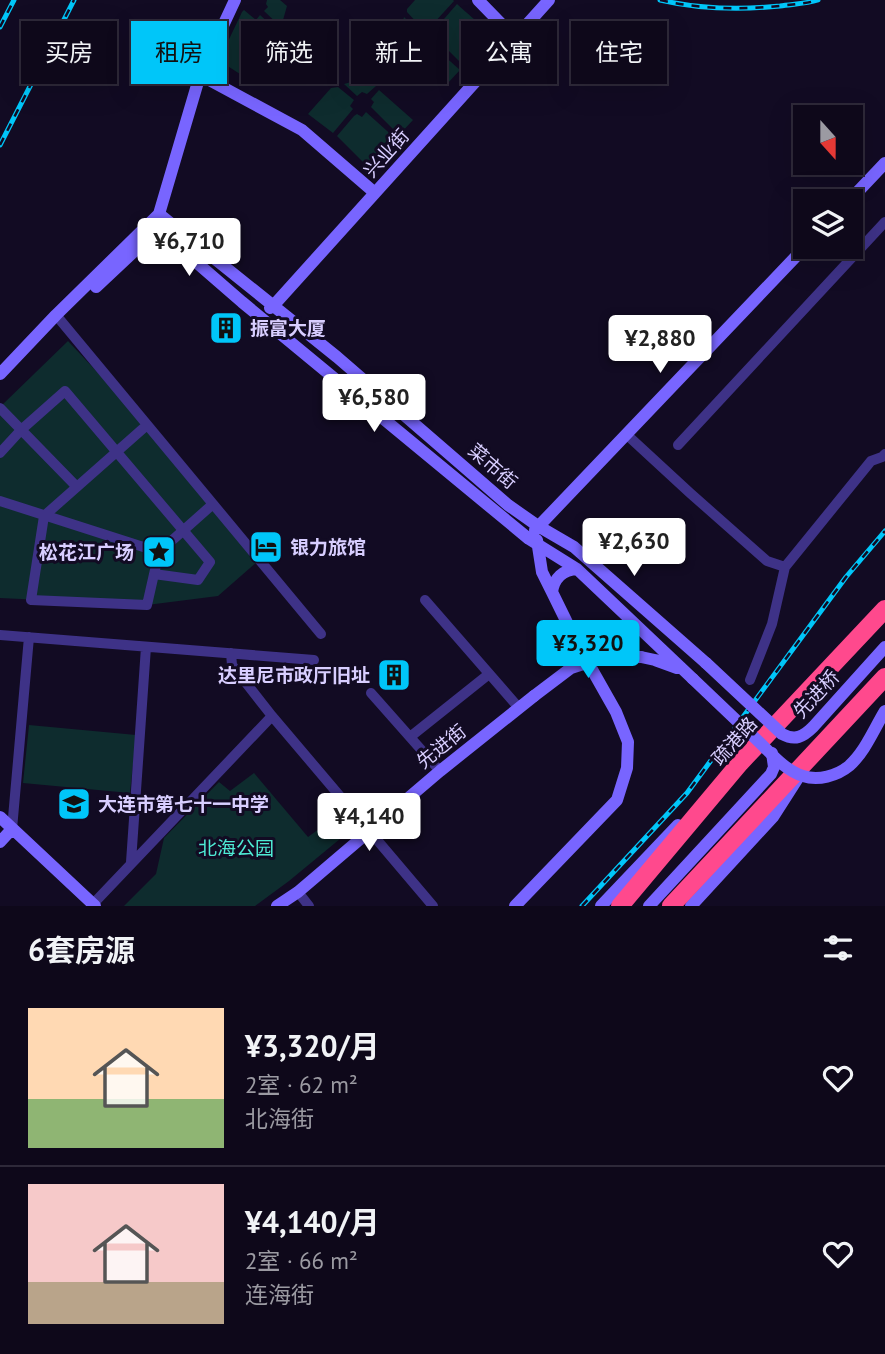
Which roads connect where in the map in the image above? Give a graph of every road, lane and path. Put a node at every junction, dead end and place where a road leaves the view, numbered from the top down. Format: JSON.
{"nodes":[{"id":1,"x":235,"y":0,"type":"edge"},
{"id":2,"x":478,"y":0,"type":"edge"},
{"id":3,"x":550,"y":0,"type":"edge"},
{"id":4,"x":225,"y":21,"type":"edge"},
{"id":5,"x":498,"y":21,"type":"edge"},
{"id":6,"x":532,"y":21,"type":"edge"},
{"id":7,"x":197,"y":84,"type":"edge"},
{"id":8,"x":217,"y":84,"type":"edge"},
{"id":9,"x":475,"y":84,"type":"edge"},
{"id":10,"x":885,"y":163,"type":"edge"},
{"id":11,"x":860,"y":189,"type":"edge"},
{"id":12,"x":375,"y":193,"type":"junction"},
{"id":13,"x":156,"y":222,"type":"junction"},
{"id":14,"x":885,"y":222,"type":"edge"},
{"id":15,"x":794,"y":259,"type":"edge"},
{"id":16,"x":242,"y":302,"type":"junction"},
{"id":17,"x":274,"y":305,"type":"junction"},
{"id":18,"x":58,"y":318,"type":"junction"},
{"id":19,"x":0,"y":374,"type":"edge"},
{"id":20,"x":0,"y":384,"type":"edge"},
{"id":21,"x":0,"y":408,"type":"edge"},
{"id":22,"x":147,"y":425,"type":"junction"},
{"id":23,"x":21,"y":430,"type":"junction"},
{"id":24,"x":626,"y":434,"type":"junction"},
{"id":25,"x":678,"y":445,"type":"dead end"},
{"id":26,"x":116,"y":452,"type":"junction"},
{"id":27,"x":0,"y":453,"type":"edge"},
{"id":28,"x":885,"y":454,"type":"edge"},
{"id":29,"x":76,"y":486,"type":"junction"},
{"id":30,"x":0,"y":501,"type":"edge"},
{"id":31,"x":213,"y":504,"type":"junction"},
{"id":32,"x":44,"y":516,"type":"junction"},
{"id":33,"x":538,"y":526,"type":"junction"},
{"id":34,"x":183,"y":530,"type":"junction"},
{"id":35,"x":533,"y":542,"type":"junction"},
{"id":36,"x":159,"y":552,"type":"junction"},
{"id":37,"x":785,"y":567,"type":"junction"},
{"id":38,"x":577,"y":569,"type":"junction"},
{"id":39,"x":154,"y":574,"type":"junction"},
{"id":40,"x":552,"y":592,"type":"junction"},
{"id":41,"x":425,"y":600,"type":"dead end"},
{"id":42,"x":885,"y":609,"type":"edge"},
{"id":43,"x":0,"y":635,"type":"edge"},
{"id":44,"x":29,"y":637,"type":"junction"},
{"id":45,"x":324,"y":637,"type":"dead end"},
{"id":46,"x":146,"y":647,"type":"junction"},
{"id":47,"x":885,"y":647,"type":"edge"},
{"id":48,"x":231,"y":653,"type":"junction"},
{"id":49,"x":314,"y":660,"type":"dead end"},
{"id":50,"x":706,"y":663,"type":"joint"},
{"id":51,"x":489,"y":674,"type":"junction"},
{"id":52,"x":690,"y":676,"type":"junction"},
{"id":53,"x":885,"y":677,"type":"edge"},
{"id":54,"x":750,"y":680,"type":"dead end"},
{"id":55,"x":371,"y":693,"type":"dead end"},
{"id":56,"x":519,"y":708,"type":"junction"},
{"id":57,"x":885,"y":711,"type":"edge"},
{"id":58,"x":272,"y":716,"type":"junction"},
{"id":59,"x":410,"y":737,"type":"junction"},
{"id":60,"x":772,"y":753,"type":"junction"},
{"id":61,"x":740,"y":763,"type":"junction"},
{"id":62,"x":440,"y":771,"type":"junction"},
{"id":63,"x":0,"y":817,"type":"edge"},
{"id":64,"x":12,"y":829,"type":"junction"},
{"id":65,"x":369,"y":831,"type":"junction"},
{"id":66,"x":0,"y":842,"type":"edge"},
{"id":67,"x":131,"y":862,"type":"junction"},
{"id":68,"x":298,"y":892,"type":"junction"},
{"id":69,"x":681,"y":902,"type":"edge"},
{"id":70,"x":93,"y":905,"type":"edge"},
{"id":71,"x":277,"y":906,"type":"edge"},
{"id":72,"x":309,"y":906,"type":"edge"},
{"id":73,"x":433,"y":906,"type":"edge"},
{"id":74,"x":515,"y":906,"type":"edge"},
{"id":75,"x":601,"y":906,"type":"edge"},
{"id":76,"x":620,"y":906,"type":"edge"},
{"id":77,"x":649,"y":906,"type":"edge"}],
"edges":[{"from":1,"to":4,"type":"main road"},
{"from":2,"to":5,"type":"main road"},
{"from":3,"to":6,"type":"main road","name":"兴业街"},
{"from":7,"to":13,"type":"main road"},
{"from":8,"to":12,"type":"main road"},
{"from":9,"to":12,"type":"main road","name":"兴业街"},
{"from":10,"to":11,"type":"main road"},
{"from":12,"to":17,"type":"main road","name":"兴业街"},
{"from":13,"to":16,"type":"main road"},
{"from":13,"to":17,"type":"main road","name":"菜市街"},
{"from":13,"to":18,"type":"main road"},
{"from":14,"to":25,"type":"street"},
{"from":15,"to":24,"type":"main road"},
{"from":16,"to":17,"type":"main road"},
{"from":16,"to":35,"type":"main road"},
{"from":17,"to":33,"type":"main road","name":"菜市街"},
{"from":18,"to":19,"type":"main road"},
{"from":18,"to":20,"type":"main road"},
{"from":18,"to":22,"type":"street"},
{"from":21,"to":23,"type":"street"},
{"from":22,"to":26,"type":"street"},
{"from":22,"to":31,"type":"street"},
{"from":23,"to":26,"type":"street"},
{"from":23,"to":27,"type":"street"},
{"from":23,"to":29,"type":"street"},
{"from":24,"to":33,"type":"main road"},
{"from":24,"to":37,"type":"street"},
{"from":26,"to":29,"type":"street"},
{"from":26,"to":34,"type":"street"},
{"from":28,"to":37,"type":"street"},
{"from":29,"to":32,"type":"street"},
{"from":30,"to":32,"type":"street"},
{"from":31,"to":34,"type":"street"},
{"from":31,"to":45,"type":"street"},
{"from":32,"to":36,"type":"street"},
{"from":32,"to":39,"type":"street"},
{"from":33,"to":35,"type":"main road"},
{"from":33,"to":50,"type":"main road","name":"菜市街"},
{"from":34,"to":36,"type":"street"},
{"from":34,"to":39,"type":"street"},
{"from":35,"to":38,"type":"main road"},
{"from":35,"to":40,"type":"main road"},
{"from":36,"to":39,"type":"street"},
{"from":37,"to":54,"type":"street"},
{"from":38,"to":40,"type":"main road"},
{"from":38,"to":52,"type":"main road"},
{"from":40,"to":74,"type":"main road"},
{"from":41,"to":51,"type":"street"},
{"from":42,"to":61,"type":"highway","name":"疏港路"},
{"from":43,"to":44,"type":"street"},
{"from":44,"to":46,"type":"street"},
{"from":44,"to":64,"type":"street"},
{"from":46,"to":48,"type":"street"},
{"from":46,"to":67,"type":"street"},
{"from":47,"to":50,"type":"main road","name":"先进桥","bridge":true},
{"from":48,"to":49,"type":"street"},
{"from":48,"to":58,"type":"street"},
{"from":51,"to":56,"type":"street"},
{"from":51,"to":59,"type":"street"},
{"from":52,"to":56,"type":"main road","name":"先进街","bridge":true},
{"from":52,"to":60,"type":"main road","bridge":true},
{"from":53,"to":69,"type":"highway"},
{"from":55,"to":59,"type":"street"},
{"from":56,"to":62,"type":"main road","name":"先进街"},
{"from":57,"to":60,"type":"main road","bridge":true},
{"from":58,"to":65,"type":"street"},
{"from":58,"to":67,"type":"street"},
{"from":59,"to":62,"type":"street"},
{"from":60,"to":77,"type":"main road"},
{"from":61,"to":75,"type":"main road"},
{"from":61,"to":76,"type":"highway","name":"疏港路"},
{"from":62,"to":65,"type":"main road","name":"先进街"},
{"from":63,"to":64,"type":"main road"},
{"from":64,"to":66,"type":"main road"},
{"from":64,"to":70,"type":"main road"},
{"from":65,"to":68,"type":"main road","name":"先进街"},
{"from":65,"to":73,"type":"street"},
{"from":67,"to":70,"type":"street"},
{"from":68,"to":71,"type":"main road","name":"先进街"},
{"from":68,"to":72,"type":"street"}]}
